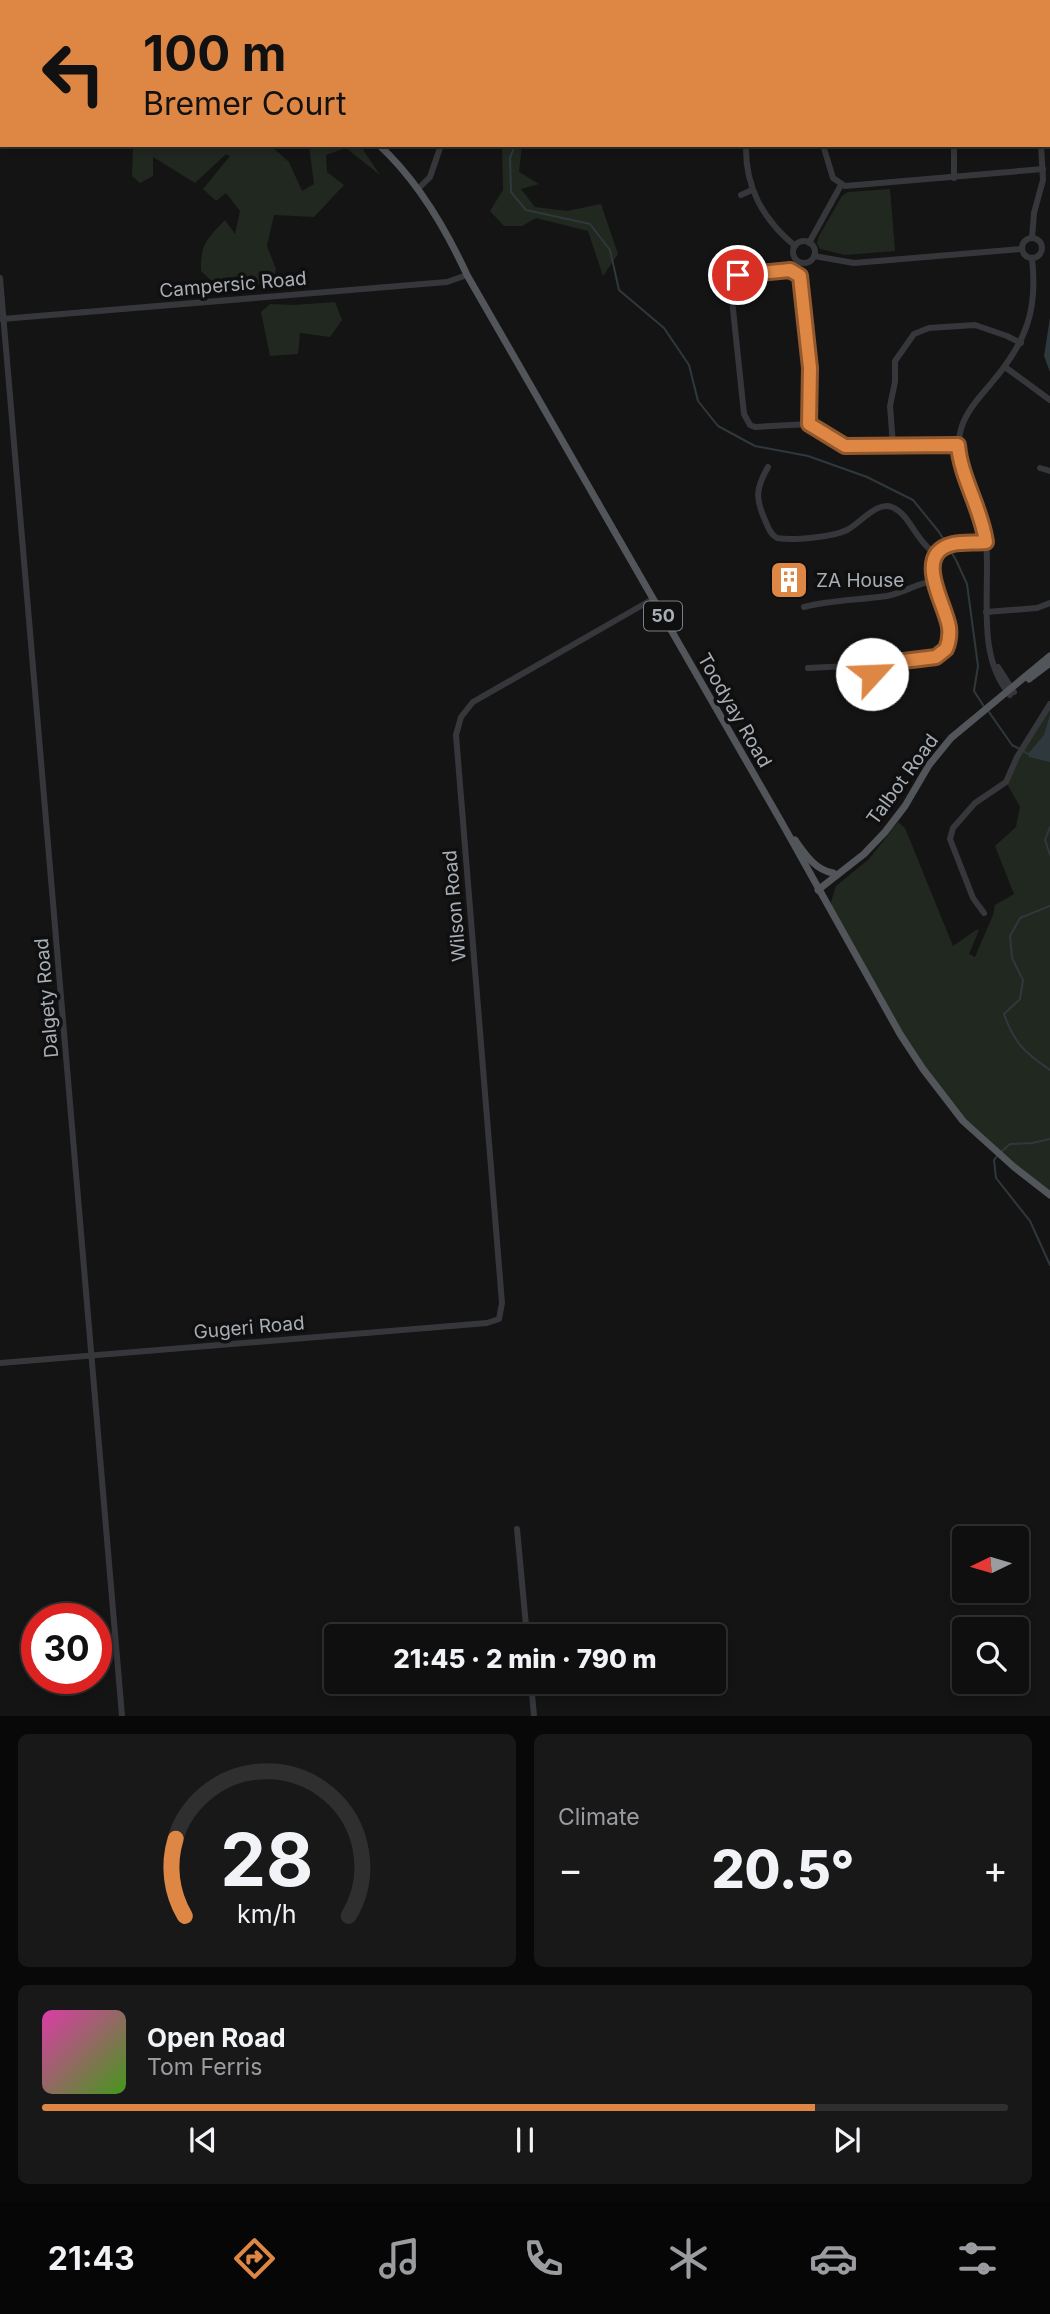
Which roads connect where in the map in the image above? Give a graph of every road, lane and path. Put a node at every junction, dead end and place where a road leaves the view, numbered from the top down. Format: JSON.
{"nodes":[{"id":1,"x":381,"y":147,"type":"edge"},
{"id":2,"x":440,"y":147,"type":"edge"},
{"id":3,"x":746,"y":147,"type":"edge"},
{"id":4,"x":824,"y":147,"type":"edge"},
{"id":5,"x":954,"y":147,"type":"edge"},
{"id":6,"x":1041,"y":147,"type":"edge"},
{"id":7,"x":1043,"y":169,"type":"junction"},
{"id":8,"x":954,"y":178,"type":"junction"},
{"id":9,"x":841,"y":185,"type":"junction"},
{"id":10,"x":419,"y":188,"type":"junction"},
{"id":11,"x":752,"y":190,"type":"junction"},
{"id":12,"x":741,"y":195,"type":"dead end"},
{"id":13,"x":1032,"y":238,"type":"junction"},
{"id":14,"x":809,"y":243,"type":"junction"},
{"id":15,"x":795,"y":246,"type":"junction"},
{"id":16,"x":1046,"y":247,"type":"edge"},
{"id":17,"x":1021,"y":249,"type":"junction"},
{"id":18,"x":814,"y":256,"type":"junction"},
{"id":19,"x":1032,"y":259,"type":"junction"},
{"id":20,"x":467,"y":275,"type":"junction"},
{"id":21,"x":0,"y":278,"type":"edge"},
{"id":22,"x":2,"y":319,"type":"edge"},
{"id":23,"x":1021,"y":343,"type":"junction"},
{"id":24,"x":1005,"y":367,"type":"junction"},
{"id":25,"x":1050,"y":400,"type":"edge"},
{"id":26,"x":809,"y":424,"type":"junction"},
{"id":27,"x":893,"y":445,"type":"junction"},
{"id":28,"x":958,"y":445,"type":"junction"},
{"id":29,"x":768,"y":467,"type":"dead end"},
{"id":30,"x":1040,"y":468,"type":"dead end"},
{"id":31,"x":1050,"y":471,"type":"edge"},
{"id":32,"x":986,"y":542,"type":"junction"},
{"id":33,"x":940,"y":553,"type":"junction"},
{"id":34,"x":934,"y":580,"type":"junction"},
{"id":35,"x":653,"y":599,"type":"junction"},
{"id":36,"x":1050,"y":603,"type":"edge"},
{"id":37,"x":804,"y":607,"type":"dead end"},
{"id":38,"x":986,"y":612,"type":"junction"},
{"id":39,"x":1050,"y":656,"type":"edge"},
{"id":40,"x":1050,"y":663,"type":"edge"},
{"id":41,"x":871,"y":665,"type":"junction"},
{"id":42,"x":808,"y":668,"type":"dead end"},
{"id":43,"x":1010,"y":692,"type":"junction"},
{"id":44,"x":879,"y":702,"type":"dead end"},
{"id":45,"x":1050,"y":704,"type":"edge"},
{"id":46,"x":782,"y":823,"type":"junction"},
{"id":47,"x":836,"y":873,"type":"junction"},
{"id":48,"x":816,"y":887,"type":"junction"},
{"id":49,"x":984,"y":913,"type":"dead end"},
{"id":50,"x":1050,"y":1195,"type":"edge"},
{"id":51,"x":499,"y":1319,"type":"joint"},
{"id":52,"x":91,"y":1355,"type":"junction"},
{"id":53,"x":0,"y":1363,"type":"edge"},
{"id":54,"x":517,"y":1529,"type":"dead end"},
{"id":55,"x":526,"y":1624,"type":"edge"},
{"id":56,"x":532,"y":1694,"type":"edge"},
{"id":57,"x":122,"y":1716,"type":"edge"},
{"id":58,"x":534,"y":1716,"type":"edge"}],
"edges":[{"from":1,"to":10,"type":"main road","name":"Toodyay Road","number":"50"},
{"from":2,"to":10,"type":"street"},
{"from":3,"to":11,"type":"street"},
{"from":4,"to":9,"type":"street"},
{"from":5,"to":8,"type":"street"},
{"from":6,"to":7,"type":"street"},
{"from":7,"to":8,"type":"street"},
{"from":7,"to":13,"type":"street"},
{"from":8,"to":9,"type":"street"},
{"from":9,"to":14,"type":"street"},
{"from":10,"to":20,"type":"main road","name":"Toodyay Road","number":"50"},
{"from":11,"to":12,"type":"street"},
{"from":11,"to":15,"type":"street"},
{"from":13,"to":16,"type":"street"},
{"from":13,"to":17,"type":"street"},
{"from":14,"to":15,"type":"street"},
{"from":14,"to":18,"type":"street"},
{"from":15,"to":18,"type":"street"},
{"from":16,"to":19,"type":"street"},
{"from":17,"to":18,"type":"street"},
{"from":17,"to":19,"type":"street"},
{"from":19,"to":23,"type":"street"},
{"from":20,"to":22,"type":"street","name":"Campersic Road"},
{"from":20,"to":35,"type":"main road","name":"Toodyay Road","number":"50"},
{"from":21,"to":22,"type":"street","name":"Dalgety Road"},
{"from":22,"to":52,"type":"street","name":"Dalgety Road"},
{"from":23,"to":24,"type":"street"},
{"from":23,"to":27,"type":"street"},
{"from":24,"to":25,"type":"street"},
{"from":24,"to":28,"type":"street"},
{"from":26,"to":26,"type":"street"},
{"from":26,"to":27,"type":"street"},
{"from":27,"to":28,"type":"street"},
{"from":28,"to":32,"type":"street"},
{"from":29,"to":33,"type":"street"},
{"from":30,"to":31,"type":"street"},
{"from":32,"to":33,"type":"street"},
{"from":32,"to":38,"type":"street"},
{"from":33,"to":34,"type":"street"},
{"from":34,"to":37,"type":"street"},
{"from":34,"to":41,"type":"street"},
{"from":35,"to":46,"type":"main road","name":"Toodyay Road","number":"50"},
{"from":35,"to":51,"type":"street","name":"Wilson Road"},
{"from":36,"to":38,"type":"street"},
{"from":38,"to":43,"type":"street"},
{"from":39,"to":43,"type":"main road","name":"Talbot Road"},
{"from":40,"to":43,"type":"main road","name":"Talbot Road"},
{"from":41,"to":42,"type":"street"},
{"from":41,"to":44,"type":"street"},
{"from":43,"to":47,"type":"main road","name":"Talbot Road"},
{"from":45,"to":49,"type":"street"},
{"from":46,"to":47,"type":"main road"},
{"from":46,"to":48,"type":"main road","name":"Toodyay Road","number":"50"},
{"from":47,"to":48,"type":"main road","name":"Talbot Road"},
{"from":48,"to":50,"type":"main road","name":"Toodyay Road","number":"50"},
{"from":51,"to":52,"type":"street","name":"Gugeri Road"},
{"from":52,"to":53,"type":"street","name":"Gugeri Road"},
{"from":52,"to":57,"type":"street","name":"Dalgety Road"},
{"from":54,"to":55,"type":"street"},
{"from":56,"to":58,"type":"street"}]}
